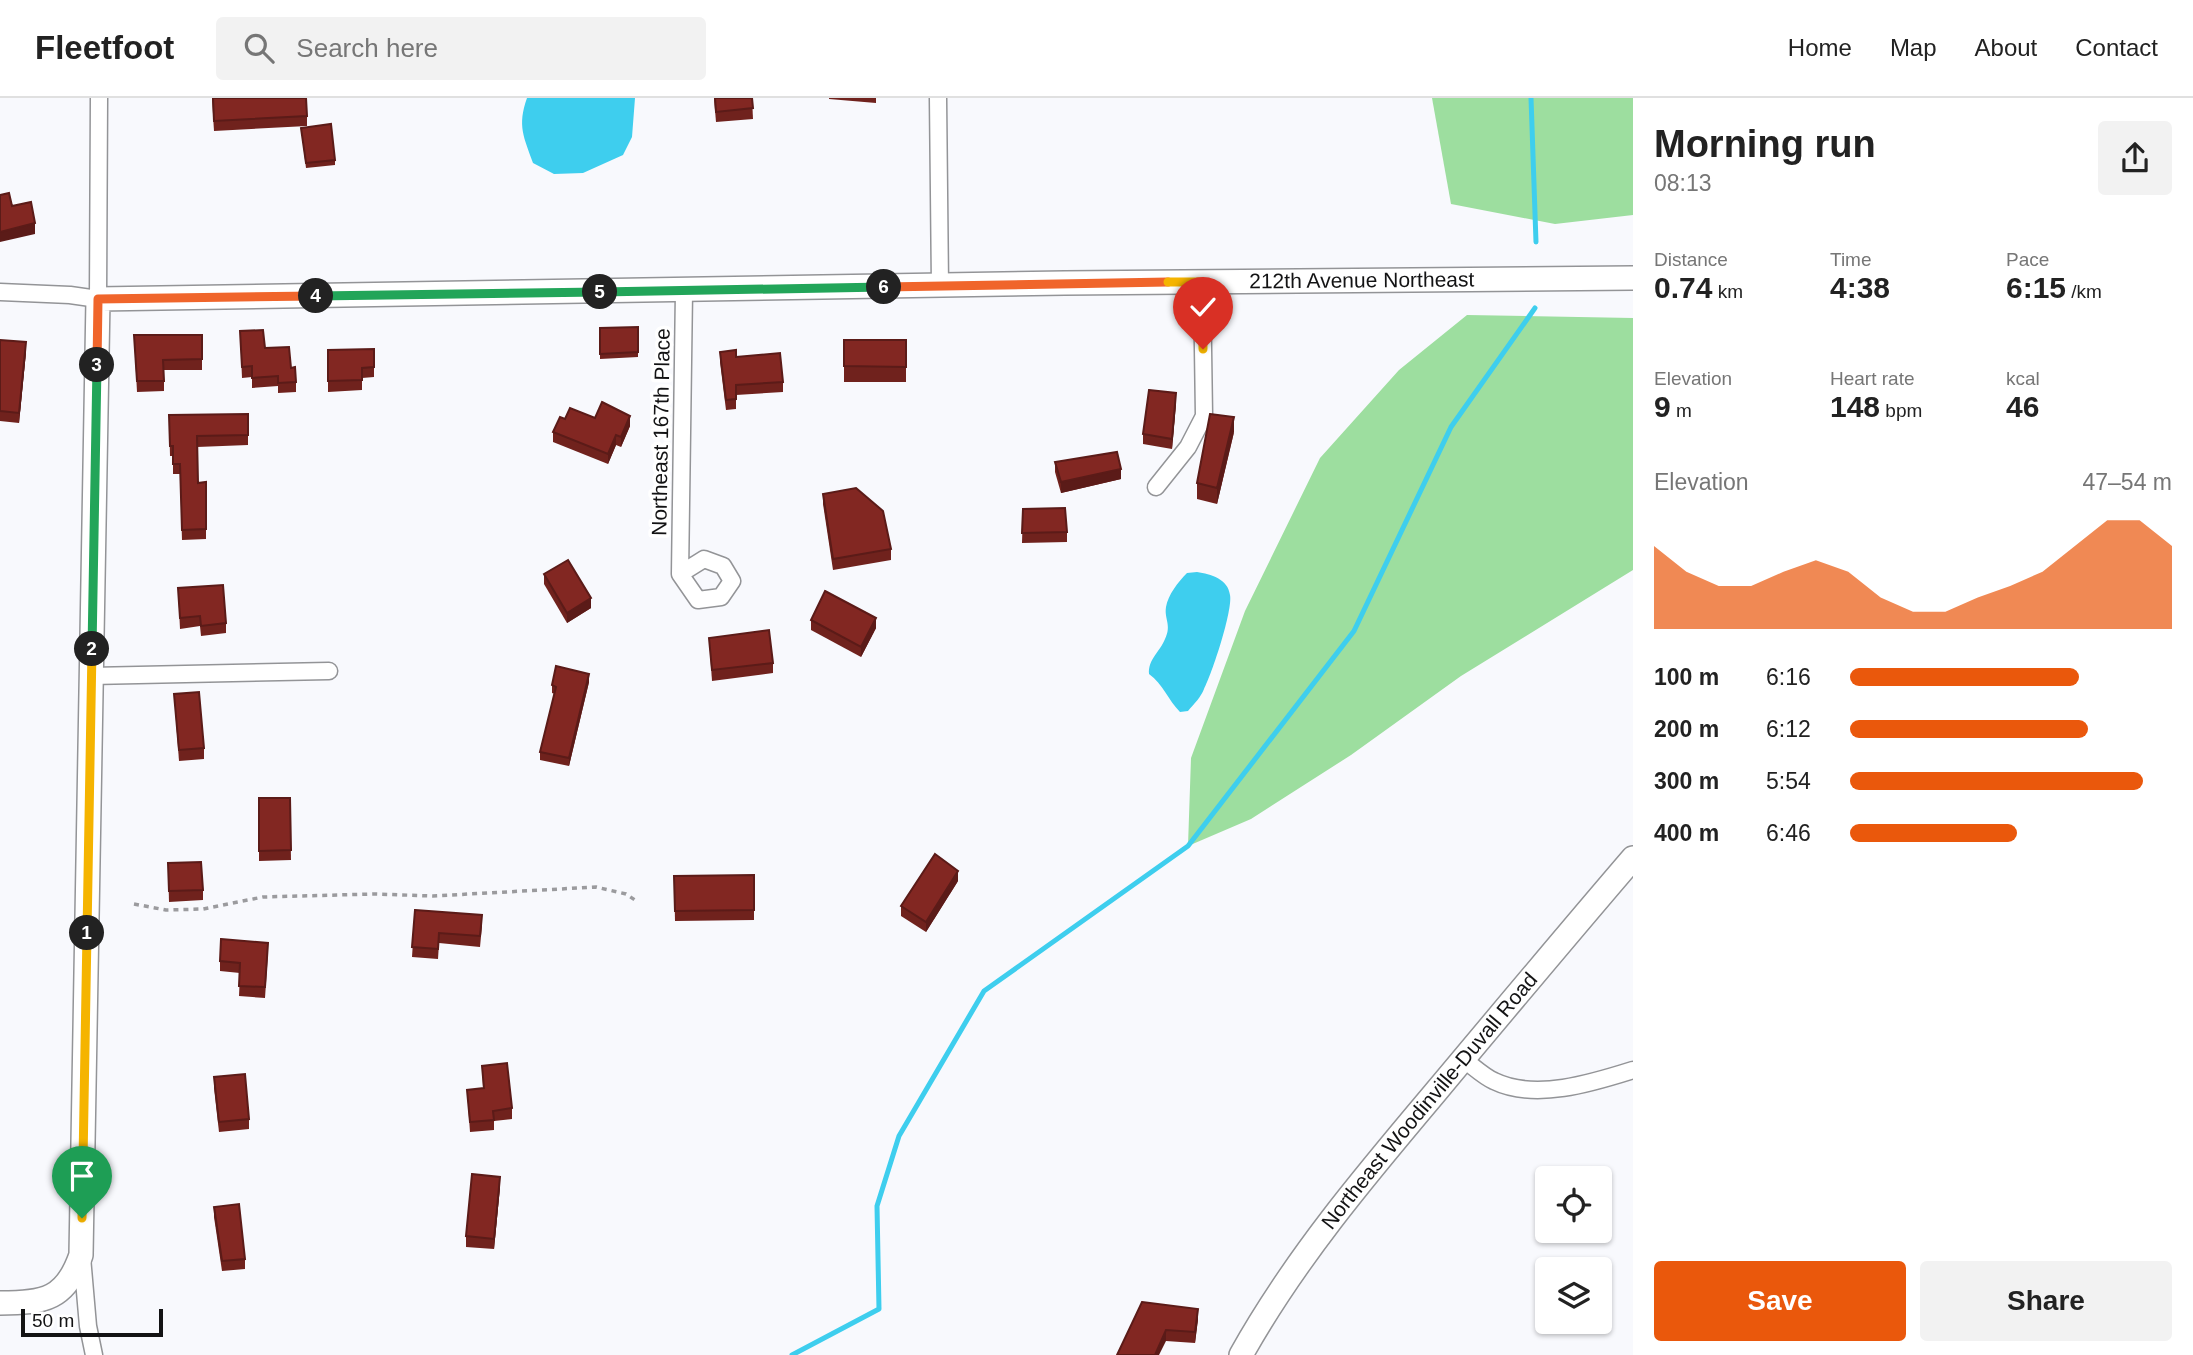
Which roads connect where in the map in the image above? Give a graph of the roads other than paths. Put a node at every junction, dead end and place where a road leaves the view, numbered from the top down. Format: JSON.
{"nodes":[{"id":1,"x":99,"y":98,"type":"edge"},
{"id":2,"x":938,"y":98,"type":"edge"},
{"id":3,"x":1633,"y":278,"type":"edge"},
{"id":4,"x":1202,"y":282,"type":"junction"},
{"id":5,"x":940,"y":286,"type":"junction"},
{"id":6,"x":684,"y":291,"type":"junction"},
{"id":7,"x":0,"y":292,"type":"edge"},
{"id":8,"x":98,"y":299,"type":"junction"},
{"id":9,"x":1156,"y":487,"type":"dead end"},
{"id":10,"x":680,"y":574,"type":"dead end"},
{"id":11,"x":328,"y":671,"type":"dead end"},
{"id":12,"x":91,"y":676,"type":"junction"},
{"id":13,"x":1633,"y":858,"type":"edge"},
{"id":14,"x":1463,"y":1059,"type":"junction"},
{"id":15,"x":1633,"y":1070,"type":"edge"},
{"id":16,"x":81,"y":1255,"type":"junction"},
{"id":17,"x":0,"y":1303,"type":"edge"},
{"id":18,"x":94,"y":1355,"type":"edge"},
{"id":19,"x":1241,"y":1355,"type":"edge"}],
"edges":[{"from":1,"to":8,"type":"street"},
{"from":2,"to":5,"type":"street"},
{"from":3,"to":4,"type":"street","name":"212th Avenue Northeast"},
{"from":4,"to":5,"type":"street","name":"212th Avenue Northeast"},
{"from":4,"to":9,"type":"street"},
{"from":5,"to":6,"type":"street","name":"212th Avenue Northeast"},
{"from":6,"to":8,"type":"street","name":"212th Avenue Northeast"},
{"from":6,"to":10,"type":"street","name":"Northeast 167th Place"},
{"from":7,"to":8,"type":"street","name":"212th Avenue Northeast"},
{"from":8,"to":12,"type":"street"},
{"from":11,"to":12,"type":"street"},
{"from":12,"to":16,"type":"street"},
{"from":13,"to":14,"type":"street","name":"Northeast Woodinville-Duvall Road"},
{"from":14,"to":15,"type":"street"},
{"from":14,"to":19,"type":"street","name":"Northeast Woodinville-Duvall Road"},
{"from":16,"to":17,"type":"street"},
{"from":16,"to":18,"type":"street"}]}
